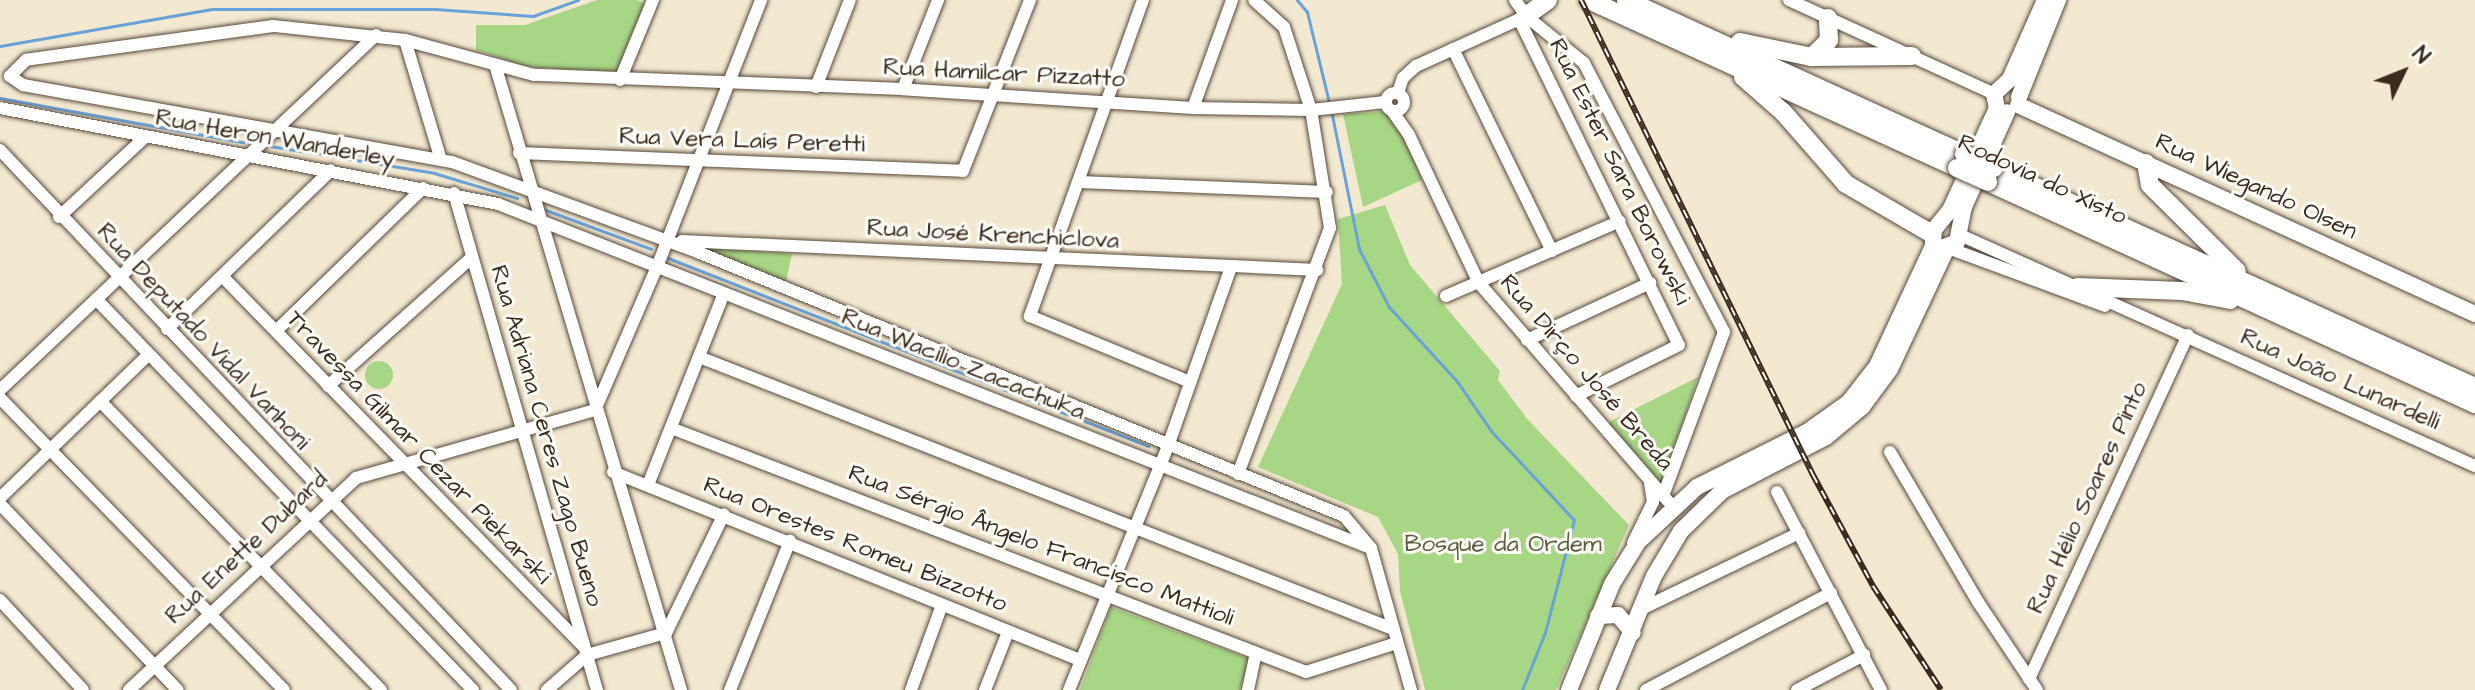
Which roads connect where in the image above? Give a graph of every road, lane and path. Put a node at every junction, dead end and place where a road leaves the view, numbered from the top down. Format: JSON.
{"nodes":[{"id":1,"x":653,"y":0,"type":"edge"},
{"id":2,"x":761,"y":0,"type":"edge"},
{"id":3,"x":850,"y":0,"type":"edge"},
{"id":4,"x":938,"y":0,"type":"edge"},
{"id":5,"x":1030,"y":0,"type":"edge"},
{"id":6,"x":1143,"y":0,"type":"edge"},
{"id":7,"x":1232,"y":0,"type":"edge"},
{"id":8,"x":1254,"y":0,"type":"edge"},
{"id":9,"x":1515,"y":0,"type":"edge"},
{"id":10,"x":1548,"y":0,"type":"edge"},
{"id":11,"x":1589,"y":0,"type":"edge"},
{"id":12,"x":1626,"y":0,"type":"edge"},
{"id":13,"x":1789,"y":0,"type":"edge"},
{"id":14,"x":2045,"y":0,"type":"edge"},
{"id":15,"x":2058,"y":0,"type":"edge"},
{"id":16,"x":1523,"y":18,"type":"junction"},
{"id":17,"x":1828,"y":18,"type":"junction"},
{"id":18,"x":1689,"y":29,"type":"junction"},
{"id":19,"x":376,"y":35,"type":"junction"},
{"id":20,"x":405,"y":40,"type":"junction"},
{"id":21,"x":1453,"y":49,"type":"junction"},
{"id":22,"x":1912,"y":56,"type":"junction"},
{"id":23,"x":1812,"y":57,"type":"junction"},
{"id":24,"x":1722,"y":60,"type":"junction"},
{"id":25,"x":496,"y":68,"type":"junction"},
{"id":26,"x":10,"y":76,"type":"joint"},
{"id":27,"x":620,"y":80,"type":"junction"},
{"id":28,"x":728,"y":83,"type":"junction"},
{"id":29,"x":816,"y":87,"type":"junction"},
{"id":30,"x":903,"y":89,"type":"junction"},
{"id":31,"x":993,"y":94,"type":"junction"},
{"id":32,"x":1401,"y":98,"type":"junction"},
{"id":33,"x":2006,"y":100,"type":"junction"},
{"id":34,"x":1108,"y":101,"type":"junction"},
{"id":35,"x":1389,"y":107,"type":"junction"},
{"id":36,"x":0,"y":108,"type":"edge"},
{"id":37,"x":1193,"y":108,"type":"junction"},
{"id":38,"x":1313,"y":110,"type":"junction"},
{"id":39,"x":271,"y":131,"type":"junction"},
{"id":40,"x":1409,"y":135,"type":"junction"},
{"id":41,"x":144,"y":138,"type":"junction"},
{"id":42,"x":0,"y":150,"type":"edge"},
{"id":43,"x":246,"y":153,"type":"junction"},
{"id":44,"x":519,"y":153,"type":"junction"},
{"id":45,"x":441,"y":160,"type":"junction"},
{"id":46,"x":1960,"y":161,"type":"junction"},
{"id":47,"x":696,"y":162,"type":"junction"},
{"id":48,"x":2146,"y":163,"type":"junction"},
{"id":49,"x":331,"y":170,"type":"junction"},
{"id":50,"x":1079,"y":182,"type":"junction"},
{"id":51,"x":423,"y":188,"type":"junction"},
{"id":52,"x":531,"y":191,"type":"junction"},
{"id":53,"x":1327,"y":192,"type":"junction"},
{"id":54,"x":454,"y":193,"type":"junction"},
{"id":55,"x":59,"y":217,"type":"junction"},
{"id":56,"x":541,"y":218,"type":"junction"},
{"id":57,"x":1620,"y":221,"type":"junction"},
{"id":58,"x":1944,"y":239,"type":"junction"},
{"id":59,"x":667,"y":241,"type":"junction"},
{"id":60,"x":1552,"y":251,"type":"junction"},
{"id":61,"x":471,"y":258,"type":"junction"},
{"id":62,"x":1049,"y":260,"type":"junction"},
{"id":63,"x":657,"y":267,"type":"junction"},
{"id":64,"x":1231,"y":267,"type":"junction"},
{"id":65,"x":1317,"y":270,"type":"junction"},
{"id":66,"x":117,"y":276,"type":"junction"},
{"id":67,"x":223,"y":277,"type":"junction"},
{"id":68,"x":1479,"y":283,"type":"junction"},
{"id":69,"x":1650,"y":283,"type":"junction"},
{"id":70,"x":2076,"y":291,"type":"junction"},
{"id":71,"x":724,"y":293,"type":"junction"},
{"id":72,"x":1446,"y":296,"type":"dead end"},
{"id":73,"x":96,"y":299,"type":"junction"},
{"id":74,"x":2267,"y":300,"type":"junction"},
{"id":75,"x":2475,"y":314,"type":"edge"},
{"id":76,"x":167,"y":329,"type":"junction"},
{"id":77,"x":276,"y":331,"type":"junction"},
{"id":78,"x":2188,"y":335,"type":"junction"},
{"id":79,"x":1527,"y":340,"type":"junction"},
{"id":80,"x":149,"y":354,"type":"junction"},
{"id":81,"x":699,"y":357,"type":"junction"},
{"id":82,"x":1190,"y":382,"type":"junction"},
{"id":83,"x":328,"y":386,"type":"junction"},
{"id":84,"x":2475,"y":387,"type":"edge"},
{"id":85,"x":0,"y":390,"type":"edge"},
{"id":86,"x":1576,"y":396,"type":"junction"},
{"id":87,"x":0,"y":398,"type":"edge"},
{"id":88,"x":100,"y":401,"type":"junction"},
{"id":89,"x":2475,"y":404,"type":"edge"},
{"id":90,"x":595,"y":410,"type":"junction"},
{"id":91,"x":671,"y":428,"type":"junction"},
{"id":92,"x":519,"y":429,"type":"junction"},
{"id":93,"x":1168,"y":446,"type":"junction"},
{"id":94,"x":49,"y":451,"type":"junction"},
{"id":95,"x":1890,"y":452,"type":"dead end"},
{"id":96,"x":400,"y":462,"type":"junction"},
{"id":97,"x":1159,"y":466,"type":"junction"},
{"id":98,"x":2475,"y":466,"type":"edge"},
{"id":99,"x":613,"y":472,"type":"junction"},
{"id":100,"x":1238,"y":474,"type":"junction"},
{"id":101,"x":1647,"y":477,"type":"junction"},
{"id":102,"x":648,"y":485,"type":"junction"},
{"id":103,"x":1777,"y":492,"type":"dead end"},
{"id":104,"x":0,"y":498,"type":"edge"},
{"id":105,"x":328,"y":501,"type":"junction"},
{"id":106,"x":1668,"y":501,"type":"junction"},
{"id":107,"x":0,"y":504,"type":"edge"},
{"id":108,"x":724,"y":514,"type":"junction"},
{"id":109,"x":310,"y":518,"type":"junction"},
{"id":110,"x":348,"y":521,"type":"junction"},
{"id":111,"x":1132,"y":526,"type":"junction"},
{"id":112,"x":1799,"y":533,"type":"junction"},
{"id":113,"x":329,"y":538,"type":"junction"},
{"id":114,"x":790,"y":541,"type":"junction"},
{"id":115,"x":1371,"y":548,"type":"junction"},
{"id":116,"x":262,"y":565,"type":"junction"},
{"id":117,"x":1622,"y":565,"type":"junction"},
{"id":118,"x":1831,"y":593,"type":"junction"},
{"id":119,"x":1105,"y":594,"type":"junction"},
{"id":120,"x":0,"y":600,"type":"edge"},
{"id":121,"x":942,"y":605,"type":"junction"},
{"id":122,"x":1639,"y":610,"type":"junction"},
{"id":123,"x":207,"y":616,"type":"junction"},
{"id":124,"x":1598,"y":616,"type":"junction"},
{"id":125,"x":1393,"y":629,"type":"junction"},
{"id":126,"x":1008,"y":632,"type":"junction"},
{"id":127,"x":666,"y":633,"type":"junction"},
{"id":128,"x":1633,"y":633,"type":"junction"},
{"id":129,"x":459,"y":639,"type":"junction"},
{"id":130,"x":1397,"y":643,"type":"junction"},
{"id":131,"x":586,"y":651,"type":"junction"},
{"id":132,"x":1256,"y":653,"type":"junction"},
{"id":133,"x":440,"y":655,"type":"junction"},
{"id":134,"x":1864,"y":655,"type":"junction"},
{"id":135,"x":1080,"y":660,"type":"junction"},
{"id":136,"x":154,"y":665,"type":"junction"},
{"id":137,"x":2033,"y":685,"type":"edge"},
{"id":138,"x":83,"y":690,"type":"edge"},
{"id":139,"x":129,"y":690,"type":"edge"},
{"id":140,"x":178,"y":690,"type":"edge"},
{"id":141,"x":284,"y":690,"type":"edge"},
{"id":142,"x":381,"y":690,"type":"edge"},
{"id":143,"x":473,"y":690,"type":"edge"},
{"id":144,"x":511,"y":690,"type":"edge"},
{"id":145,"x":547,"y":690,"type":"edge"},
{"id":146,"x":597,"y":690,"type":"edge"},
{"id":147,"x":681,"y":690,"type":"edge"},
{"id":148,"x":730,"y":690,"type":"edge"},
{"id":149,"x":911,"y":690,"type":"edge"},
{"id":150,"x":985,"y":690,"type":"edge"},
{"id":151,"x":1069,"y":690,"type":"edge"},
{"id":152,"x":1248,"y":690,"type":"edge"},
{"id":153,"x":1411,"y":690,"type":"edge"},
{"id":154,"x":1569,"y":690,"type":"edge"},
{"id":155,"x":1607,"y":690,"type":"edge"},
{"id":156,"x":1646,"y":690,"type":"edge"},
{"id":157,"x":1797,"y":690,"type":"edge"},
{"id":158,"x":1881,"y":690,"type":"edge"}],
"edges":[{"from":1,"to":27,"type":"street"},
{"from":2,"to":28,"type":"street"},
{"from":3,"to":29,"type":"street"},
{"from":4,"to":30,"type":"street"},
{"from":5,"to":31,"type":"street"},
{"from":6,"to":34,"type":"street"},
{"from":7,"to":37,"type":"street"},
{"from":8,"to":38,"type":"street"},
{"from":9,"to":16,"type":"street"},
{"from":10,"to":16,"type":"highway"},
{"from":11,"to":24,"type":"highway","name":"Rodovia do Xisto"},
{"from":12,"to":18,"type":"highway","name":"Rodovia do Xisto"},
{"from":13,"to":17,"type":"street","name":"Rua Wiegando Olsen"},
{"from":14,"to":33,"type":"main road"},
{"from":15,"to":33,"type":"main road"},
{"from":16,"to":21,"type":"street"},
{"from":16,"to":57,"type":"street","name":"Rua Ester Sara Borowski"},
{"from":16,"to":106,"type":"street"},
{"from":17,"to":22,"type":"street","name":"Rua Wiegando Olsen"},
{"from":17,"to":23,"type":"highway"},
{"from":18,"to":23,"type":"highway"},
{"from":18,"to":46,"type":"highway","name":"Rodovia do Xisto"},
{"from":19,"to":20,"type":"street","name":"Rua Hamilcar Pizzatto"},
{"from":19,"to":26,"type":"street","name":"Rua Hamilcar Pizzatto"},
{"from":19,"to":39,"type":"street"},
{"from":20,"to":25,"type":"street","name":"Rua Hamilcar Pizzatto"},
{"from":20,"to":45,"type":"street"},
{"from":21,"to":32,"type":"street"},
{"from":21,"to":60,"type":"street"},
{"from":22,"to":23,"type":"highway"},
{"from":22,"to":33,"type":"street","name":"Rua Wiegando Olsen"},
{"from":24,"to":46,"type":"highway","name":"Rodovia do Xisto"},
{"from":24,"to":58,"type":"highway"},
{"from":25,"to":27,"type":"street","name":"Rua Hamilcar Pizzatto"},
{"from":25,"to":44,"type":"street"},
{"from":26,"to":39,"type":"street","name":"Rua Heron Wanderley"},
{"from":27,"to":28,"type":"street","name":"Rua Hamilcar Pizzatto"},
{"from":28,"to":29,"type":"street","name":"Rua Hamilcar Pizzatto"},
{"from":28,"to":47,"type":"street"},
{"from":29,"to":30,"type":"street","name":"Rua Hamilcar Pizzatto"},
{"from":30,"to":31,"type":"street","name":"Rua Hamilcar Pizzatto"},
{"from":31,"to":34,"type":"street","name":"Rua Hamilcar Pizzatto"},
{"from":31,"to":47,"type":"street","name":"Rua Vera Laís Peretti"},
{"from":32,"to":35,"type":"street"},
{"from":32,"to":40,"type":"street","name":"Rua Dirço José Breda"},
{"from":33,"to":48,"type":"main road","name":"Rua Wiegando Olsen"},
{"from":33,"to":58,"type":"main road"},
{"from":34,"to":37,"type":"street","name":"Rua Hamilcar Pizzatto"},
{"from":34,"to":50,"type":"street"},
{"from":35,"to":38,"type":"street","name":"Rua Hamilcar Pizzatto"},
{"from":35,"to":40,"type":"street","name":"Rua Dirço José Breda"},
{"from":36,"to":41,"type":"street","name":"Rua Heron Wanderley"},
{"from":37,"to":38,"type":"street","name":"Rua Hamilcar Pizzatto"},
{"from":38,"to":53,"type":"street"},
{"from":39,"to":43,"type":"street"},
{"from":39,"to":45,"type":"street","name":"Rua Heron Wanderley"},
{"from":40,"to":68,"type":"street","name":"Rua Dirço José Breda"},
{"from":41,"to":43,"type":"street","name":"Rua Heron Wanderley"},
{"from":41,"to":55,"type":"street"},
{"from":42,"to":55,"type":"street","name":"Rua Deputado Vidal Vanhoni"},
{"from":43,"to":49,"type":"street","name":"Rua Heron Wanderley"},
{"from":43,"to":66,"type":"street"},
{"from":44,"to":47,"type":"street","name":"Rua Vera Laís Peretti"},
{"from":44,"to":52,"type":"street"},
{"from":45,"to":52,"type":"street","name":"Rua Heron Wanderley"},
{"from":46,"to":74,"type":"highway","name":"Rodovia do Xisto","bridge":true},
{"from":47,"to":59,"type":"street"},
{"from":48,"to":74,"type":"highway"},
{"from":48,"to":75,"type":"main road","name":"Rua Wiegando Olsen"},
{"from":49,"to":51,"type":"street","name":"Rua Heron Wanderley"},
{"from":49,"to":67,"type":"street"},
{"from":50,"to":53,"type":"street"},
{"from":50,"to":62,"type":"street"},
{"from":51,"to":54,"type":"street","name":"Rua Heron Wanderley"},
{"from":51,"to":77,"type":"street"},
{"from":52,"to":56,"type":"street"},
{"from":52,"to":59,"type":"street","name":"Rua Wacílio Zacachuka"},
{"from":53,"to":65,"type":"street"},
{"from":54,"to":56,"type":"street","name":"Rua Heron Wanderley"},
{"from":54,"to":61,"type":"street","name":"Rua Adriana Ceres Zago Bueno"},
{"from":55,"to":66,"type":"street","name":"Rua Deputado Vidal Vanhoni"},
{"from":56,"to":63,"type":"street","name":"Rua Wacílio Zacachuka"},
{"from":56,"to":90,"type":"street"},
{"from":57,"to":60,"type":"street"},
{"from":57,"to":69,"type":"street","name":"Rua Ester Sara Borowski"},
{"from":58,"to":70,"type":"street","name":"Rua João Lunardelli"},
{"from":58,"to":106,"type":"main road"},
{"from":58,"to":122,"type":"main road"},
{"from":59,"to":62,"type":"street","name":"Rua José Krenchiclova"},
{"from":59,"to":63,"type":"street"},
{"from":59,"to":93,"type":"street","name":"Rua Wacílio Zacachuka"},
{"from":60,"to":68,"type":"street"},
{"from":61,"to":83,"type":"street"},
{"from":61,"to":92,"type":"street","name":"Rua Adriana Ceres Zago Bueno"},
{"from":62,"to":64,"type":"street","name":"Rua José Krenchiclova"},
{"from":62,"to":82,"type":"street"},
{"from":63,"to":71,"type":"street","name":"Rua Wacílio Zacachuka"},
{"from":63,"to":90,"type":"street"},
{"from":64,"to":65,"type":"street","name":"Rua José Krenchiclova"},
{"from":64,"to":82,"type":"street"},
{"from":65,"to":100,"type":"street"},
{"from":66,"to":73,"type":"street"},
{"from":66,"to":76,"type":"street","name":"Rua Deputado Vidal Vanhoni"},
{"from":67,"to":76,"type":"street"},
{"from":67,"to":77,"type":"street","name":"Travessa Gilmar Cezar Piekarski"},
{"from":68,"to":72,"type":"street"},
{"from":68,"to":79,"type":"street","name":"Rua Dirço José Breda"},
{"from":69,"to":79,"type":"street"},
{"from":69,"to":86,"type":"street","name":"Rua Ester Sara Borowski"},
{"from":70,"to":74,"type":"highway"},
{"from":70,"to":78,"type":"street","name":"Rua João Lunardelli"},
{"from":71,"to":81,"type":"street"},
{"from":71,"to":97,"type":"street","name":"Rua Wacílio Zacachuka"},
{"from":73,"to":80,"type":"street","name":"Rua Deputado Vidal Vanhoni"},
{"from":73,"to":85,"type":"street"},
{"from":74,"to":84,"type":"highway","name":"Rodovia do Xisto"},
{"from":74,"to":89,"type":"highway","name":"Rodovia do Xisto"},
{"from":76,"to":105,"type":"street","name":"Rua Deputado Vidal Vanhoni"},
{"from":77,"to":83,"type":"street","name":"Travessa Gilmar Cezar Piekarski"},
{"from":78,"to":98,"type":"street","name":"Rua João Lunardelli"},
{"from":78,"to":137,"type":"street","name":"Rua Hélio Soares Pinto"},
{"from":79,"to":86,"type":"street","name":"Rua Dirço José Breda"},
{"from":80,"to":88,"type":"street"},
{"from":80,"to":109,"type":"street","name":"Rua Deputado Vidal Vanhoni"},
{"from":81,"to":91,"type":"street"},
{"from":81,"to":111,"type":"street"},
{"from":82,"to":93,"type":"street"},
{"from":83,"to":96,"type":"street","name":"Travessa Gilmar Cezar Piekarski"},
{"from":86,"to":101,"type":"street","name":"Rua Dirço José Breda"},
{"from":87,"to":94,"type":"street"},
{"from":88,"to":94,"type":"street"},
{"from":88,"to":116,"type":"street"},
{"from":90,"to":92,"type":"street","name":"Rua Enette Dubard"},
{"from":90,"to":99,"type":"street"},
{"from":91,"to":102,"type":"street"},
{"from":91,"to":119,"type":"street","name":"Rua Sérgio Ângelo Francisco Mattioli"},
{"from":92,"to":96,"type":"street","name":"Rua Enette Dubard"},
{"from":92,"to":131,"type":"street","name":"Rua Adriana Ceres Zago Bueno"},
{"from":93,"to":97,"type":"street"},
{"from":93,"to":100,"type":"street","name":"Rua Wacílio Zacachuka"},
{"from":94,"to":104,"type":"street"},
{"from":94,"to":123,"type":"street"},
{"from":95,"to":137,"type":"street"},
{"from":96,"to":105,"type":"street","name":"Rua Enette Dubard"},
{"from":96,"to":131,"type":"street","name":"Travessa Gilmar Cezar Piekarski"},
{"from":97,"to":111,"type":"street"},
{"from":97,"to":115,"type":"street","name":"Rua Wacílio Zacachuka"},
{"from":99,"to":102,"type":"street","name":"Rua Orestes Romeu Bizzotto"},
{"from":99,"to":127,"type":"street"},
{"from":100,"to":115,"type":"street","name":"Rua Wacílio Zacachuka"},
{"from":101,"to":106,"type":"street","name":"Rua Dirço José Breda"},
{"from":101,"to":117,"type":"street"},
{"from":102,"to":108,"type":"street","name":"Rua Orestes Romeu Bizzotto"},
{"from":103,"to":112,"type":"street"},
{"from":105,"to":109,"type":"street","name":"Rua Enette Dubard"},
{"from":105,"to":110,"type":"street","name":"Rua Deputado Vidal Vanhoni"},
{"from":106,"to":117,"type":"main road"},
{"from":107,"to":136,"type":"street"},
{"from":108,"to":114,"type":"street","name":"Rua Orestes Romeu Bizzotto"},
{"from":108,"to":127,"type":"street"},
{"from":109,"to":113,"type":"street","name":"Rua Deputado Vidal Vanhoni"},
{"from":109,"to":116,"type":"street","name":"Rua Enette Dubard"},
{"from":110,"to":113,"type":"street"},
{"from":110,"to":129,"type":"street","name":"Rua Deputado Vidal Vanhoni"},
{"from":111,"to":119,"type":"street"},
{"from":111,"to":125,"type":"street"},
{"from":112,"to":118,"type":"street"},
{"from":112,"to":122,"type":"street"},
{"from":113,"to":133,"type":"street","name":"Rua Deputado Vidal Vanhoni"},
{"from":114,"to":121,"type":"street","name":"Rua Orestes Romeu Bizzotto"},
{"from":114,"to":148,"type":"street"},
{"from":115,"to":125,"type":"street"},
{"from":116,"to":123,"type":"street","name":"Rua Enette Dubard"},
{"from":116,"to":142,"type":"street"},
{"from":117,"to":124,"type":"main road"},
{"from":118,"to":134,"type":"street"},
{"from":118,"to":156,"type":"street"},
{"from":119,"to":132,"type":"street","name":"Rua Sérgio Ângelo Francisco Mattioli"},
{"from":119,"to":135,"type":"street"},
{"from":120,"to":138,"type":"street"},
{"from":121,"to":126,"type":"street","name":"Rua Orestes Romeu Bizzotto"},
{"from":121,"to":149,"type":"street"},
{"from":122,"to":128,"type":"main road"},
{"from":123,"to":136,"type":"street","name":"Rua Enette Dubard"},
{"from":123,"to":141,"type":"street"},
{"from":124,"to":128,"type":"main road"},
{"from":124,"to":154,"type":"main road"},
{"from":125,"to":130,"type":"street"},
{"from":126,"to":135,"type":"street","name":"Rua Orestes Romeu Bizzotto"},
{"from":126,"to":150,"type":"street"},
{"from":127,"to":131,"type":"street"},
{"from":127,"to":147,"type":"street"},
{"from":128,"to":155,"type":"main road"},
{"from":129,"to":133,"type":"street"},
{"from":129,"to":144,"type":"street","name":"Rua Deputado Vidal Vanhoni"},
{"from":130,"to":132,"type":"street","name":"Rua Sérgio Ângelo Francisco Mattioli"},
{"from":130,"to":153,"type":"street"},
{"from":131,"to":145,"type":"street"},
{"from":131,"to":146,"type":"street","name":"Rua Adriana Ceres Zago Bueno"},
{"from":132,"to":152,"type":"street"},
{"from":133,"to":143,"type":"street","name":"Rua Deputado Vidal Vanhoni"},
{"from":134,"to":157,"type":"street"},
{"from":134,"to":158,"type":"street"},
{"from":135,"to":151,"type":"street"},
{"from":136,"to":139,"type":"street","name":"Rua Enette Dubard"},
{"from":136,"to":140,"type":"street"}]}
